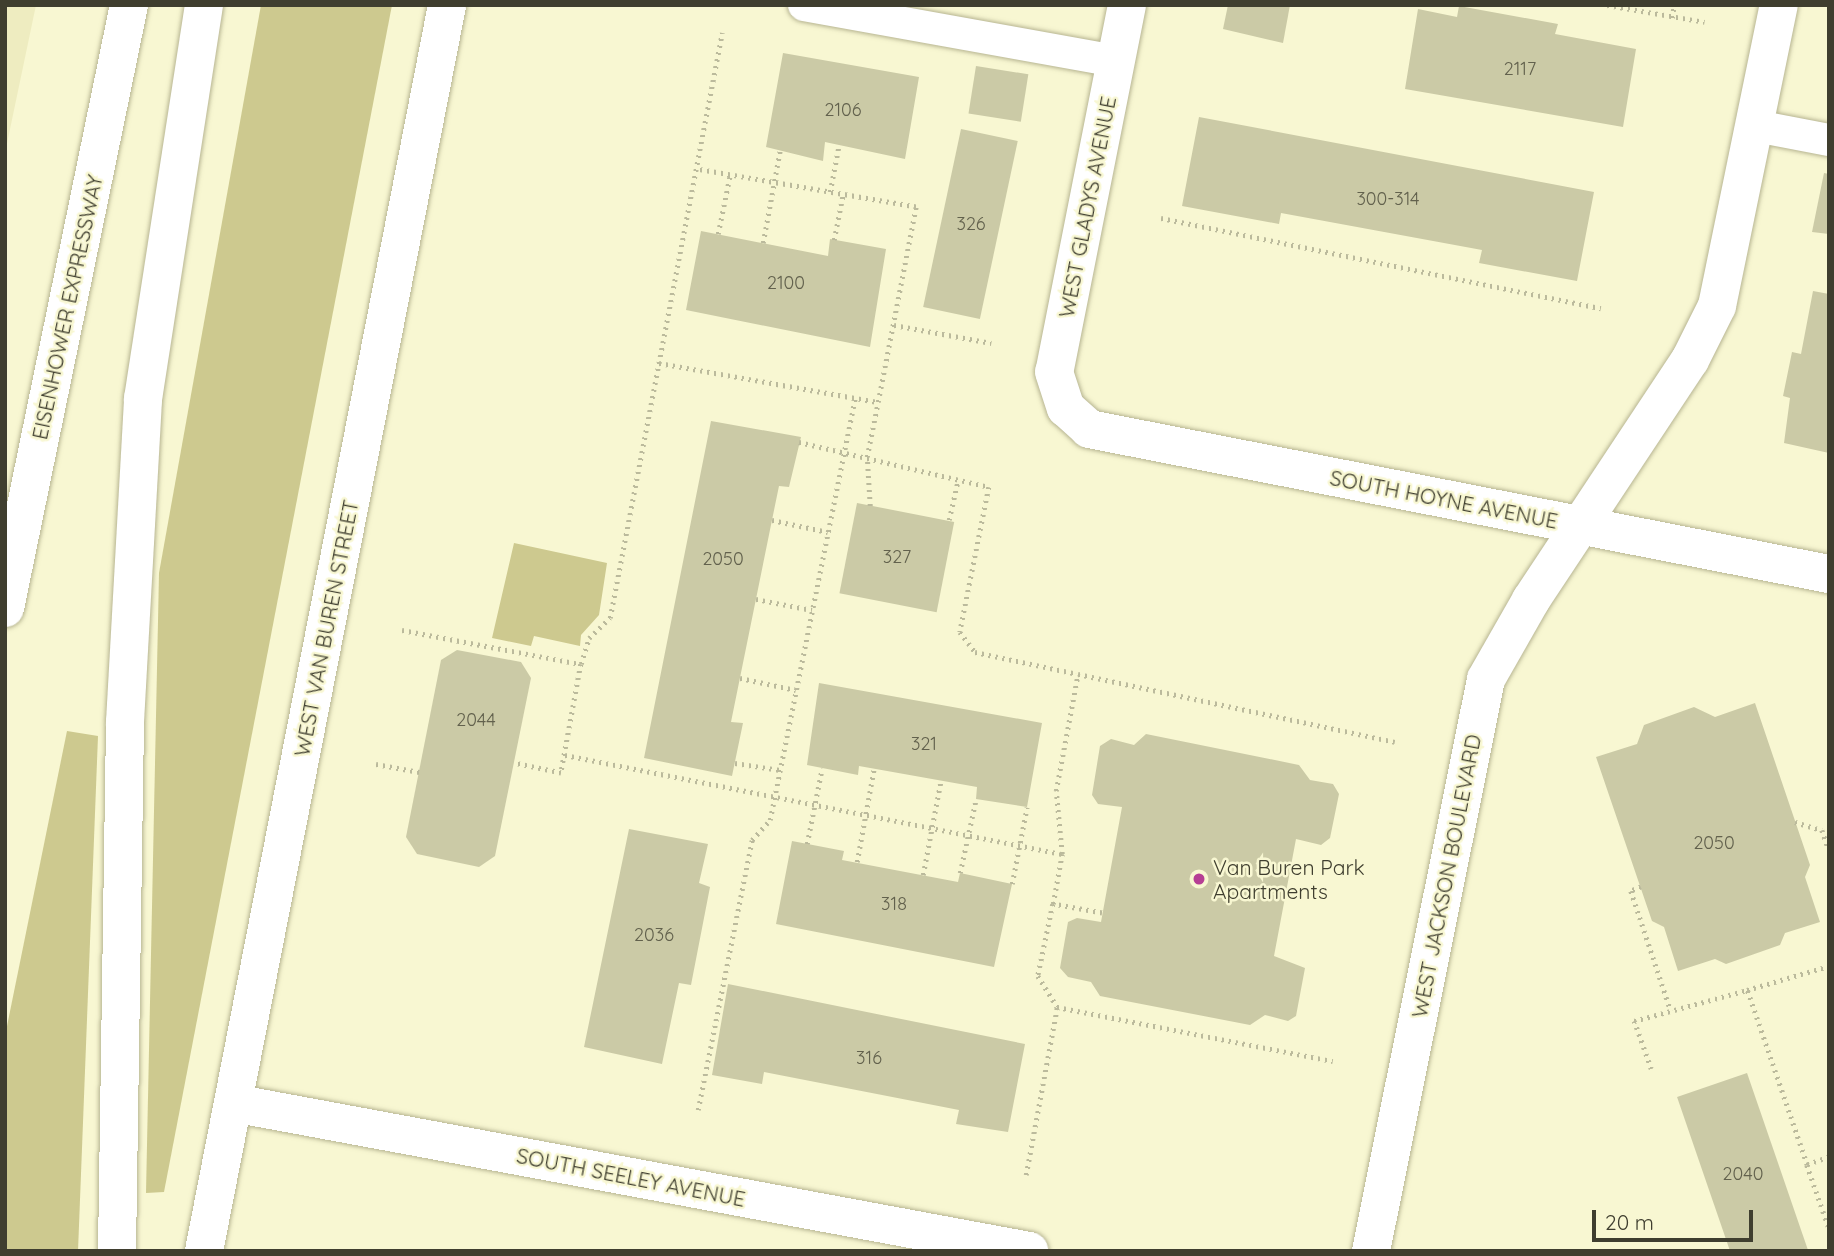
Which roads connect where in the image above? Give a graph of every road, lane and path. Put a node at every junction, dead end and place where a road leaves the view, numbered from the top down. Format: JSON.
{"nodes":[{"id":1,"x":129,"y":5,"type":"edge"},
{"id":2,"x":204,"y":5,"type":"edge"},
{"id":3,"x":447,"y":5,"type":"edge"},
{"id":4,"x":804,"y":5,"type":"edge"},
{"id":5,"x":1127,"y":5,"type":"edge"},
{"id":6,"x":1607,"y":5,"type":"edge"},
{"id":7,"x":1674,"y":5,"type":"edge"},
{"id":8,"x":1779,"y":5,"type":"edge"},
{"id":9,"x":1672,"y":18,"type":"junction"},
{"id":10,"x":1705,"y":22,"type":"dead end"},
{"id":11,"x":722,"y":33,"type":"dead end"},
{"id":12,"x":1115,"y":61,"type":"junction"},
{"id":13,"x":1756,"y":126,"type":"junction"},
{"id":14,"x":1829,"y":140,"type":"edge"},
{"id":15,"x":839,"y":145,"type":"dead end"},
{"id":16,"x":780,"y":150,"type":"dead end"},
{"id":17,"x":696,"y":169,"type":"junction"},
{"id":18,"x":730,"y":175,"type":"junction"},
{"id":19,"x":774,"y":183,"type":"junction"},
{"id":20,"x":830,"y":192,"type":"junction"},
{"id":21,"x":843,"y":194,"type":"junction"},
{"id":22,"x":1161,"y":218,"type":"dead end"},
{"id":23,"x":718,"y":234,"type":"dead end"},
{"id":24,"x":834,"y":240,"type":"dead end"},
{"id":25,"x":763,"y":243,"type":"dead end"},
{"id":26,"x":1601,"y":308,"type":"dead end"},
{"id":27,"x":894,"y":325,"type":"junction"},
{"id":28,"x":991,"y":343,"type":"dead end"},
{"id":29,"x":659,"y":363,"type":"junction"},
{"id":30,"x":855,"y":397,"type":"junction"},
{"id":31,"x":878,"y":401,"type":"junction"},
{"id":32,"x":1066,"y":408,"type":"joint"},
{"id":33,"x":799,"y":442,"type":"dead end"},
{"id":34,"x":844,"y":452,"type":"junction"},
{"id":35,"x":867,"y":457,"type":"junction"},
{"id":36,"x":958,"y":480,"type":"junction"},
{"id":37,"x":870,"y":506,"type":"dead end"},
{"id":38,"x":772,"y":520,"type":"dead end"},
{"id":39,"x":949,"y":520,"type":"dead end"},
{"id":40,"x":1584,"y":526,"type":"junction"},
{"id":41,"x":828,"y":531,"type":"junction"},
{"id":42,"x":1829,"y":575,"type":"edge"},
{"id":43,"x":756,"y":599,"type":"dead end"},
{"id":44,"x":5,"y":608,"type":"edge"},
{"id":45,"x":812,"y":610,"type":"junction"},
{"id":46,"x":402,"y":630,"type":"dead end"},
{"id":47,"x":581,"y":664,"type":"junction"},
{"id":48,"x":1078,"y":674,"type":"junction"},
{"id":49,"x":740,"y":678,"type":"dead end"},
{"id":50,"x":796,"y":690,"type":"junction"},
{"id":51,"x":1395,"y":742,"type":"dead end"},
{"id":52,"x":565,"y":755,"type":"junction"},
{"id":53,"x":514,"y":763,"type":"dead end"},
{"id":54,"x":735,"y":763,"type":"dead end"},
{"id":55,"x":376,"y":764,"type":"dead end"},
{"id":56,"x":821,"y":768,"type":"dead end"},
{"id":57,"x":874,"y":768,"type":"dead end"},
{"id":58,"x":780,"y":770,"type":"junction"},
{"id":59,"x":419,"y":772,"type":"dead end"},
{"id":60,"x":941,"y":780,"type":"dead end"},
{"id":61,"x":775,"y":796,"type":"junction"},
{"id":62,"x":976,"y":799,"type":"dead end"},
{"id":63,"x":815,"y":804,"type":"junction"},
{"id":64,"x":1027,"y":807,"type":"dead end"},
{"id":65,"x":866,"y":814,"type":"junction"},
{"id":66,"x":1796,"y":822,"type":"dead end"},
{"id":67,"x":932,"y":828,"type":"junction"},
{"id":68,"x":968,"y":835,"type":"junction"},
{"id":69,"x":807,"y":844,"type":"dead end"},
{"id":70,"x":1019,"y":845,"type":"junction"},
{"id":71,"x":1829,"y":849,"type":"edge"},
{"id":72,"x":1062,"y":854,"type":"junction"},
{"id":73,"x":857,"y":862,"type":"dead end"},
{"id":74,"x":960,"y":873,"type":"dead end"},
{"id":75,"x":923,"y":875,"type":"dead end"},
{"id":76,"x":1012,"y":884,"type":"dead end"},
{"id":77,"x":1641,"y":887,"type":"dead end"},
{"id":78,"x":1053,"y":904,"type":"junction"},
{"id":79,"x":1102,"y":913,"type":"dead end"},
{"id":80,"x":1829,"y":966,"type":"edge"},
{"id":81,"x":1747,"y":990,"type":"junction"},
{"id":82,"x":1057,"y":1007,"type":"junction"},
{"id":83,"x":1671,"y":1011,"type":"junction"},
{"id":84,"x":1333,"y":1061,"type":"dead end"},
{"id":85,"x":1651,"y":1069,"type":"dead end"},
{"id":86,"x":233,"y":1103,"type":"junction"},
{"id":87,"x":698,"y":1111,"type":"dead end"},
{"id":88,"x":1829,"y":1157,"type":"edge"},
{"id":89,"x":1807,"y":1165,"type":"junction"},
{"id":90,"x":1026,"y":1175,"type":"dead end"},
{"id":91,"x":1829,"y":1228,"type":"edge"},
{"id":92,"x":117,"y":1251,"type":"edge"},
{"id":93,"x":204,"y":1251,"type":"edge"},
{"id":94,"x":1029,"y":1251,"type":"edge"},
{"id":95,"x":1371,"y":1251,"type":"edge"}],
"edges":[{"from":1,"to":44,"type":"main road","name":"EISENHOWER EXPRESSWAY"},
{"from":2,"to":92,"type":"main road"},
{"from":3,"to":86,"type":"main road","name":"WEST VAN BUREN STREET"},
{"from":4,"to":12,"type":"lane"},
{"from":5,"to":12,"type":"main road","name":"WEST GLADYS AVENUE"},
{"from":6,"to":9,"type":"path"},
{"from":7,"to":9,"type":"path"},
{"from":8,"to":13,"type":"main road","name":"WEST JACKSON BOULEVARD"},
{"from":9,"to":10,"type":"path"},
{"from":11,"to":17,"type":"path"},
{"from":12,"to":32,"type":"main road","name":"WEST GLADYS AVENUE"},
{"from":13,"to":14,"type":"lane"},
{"from":13,"to":40,"type":"main road","name":"WEST JACKSON BOULEVARD"},
{"from":15,"to":20,"type":"path"},
{"from":16,"to":19,"type":"path"},
{"from":17,"to":18,"type":"path"},
{"from":17,"to":29,"type":"path"},
{"from":18,"to":19,"type":"path"},
{"from":18,"to":23,"type":"path"},
{"from":19,"to":20,"type":"path"},
{"from":19,"to":25,"type":"path"},
{"from":20,"to":21,"type":"path"},
{"from":21,"to":24,"type":"path"},
{"from":21,"to":27,"type":"path"},
{"from":22,"to":26,"type":"path"},
{"from":27,"to":28,"type":"path"},
{"from":27,"to":31,"type":"path"},
{"from":29,"to":30,"type":"path"},
{"from":29,"to":47,"type":"path"},
{"from":30,"to":31,"type":"path"},
{"from":30,"to":34,"type":"path"},
{"from":31,"to":35,"type":"path"},
{"from":32,"to":40,"type":"main road","name":"SOUTH HOYNE AVENUE"},
{"from":33,"to":34,"type":"path"},
{"from":34,"to":35,"type":"path"},
{"from":34,"to":41,"type":"path"},
{"from":35,"to":36,"type":"path"},
{"from":35,"to":37,"type":"path"},
{"from":36,"to":39,"type":"path"},
{"from":36,"to":48,"type":"path"},
{"from":38,"to":41,"type":"path"},
{"from":40,"to":42,"type":"main road","name":"SOUTH HOYNE AVENUE"},
{"from":40,"to":95,"type":"main road","name":"WEST JACKSON BOULEVARD"},
{"from":41,"to":45,"type":"path"},
{"from":43,"to":45,"type":"path"},
{"from":45,"to":50,"type":"path"},
{"from":46,"to":47,"type":"path"},
{"from":47,"to":52,"type":"path"},
{"from":48,"to":51,"type":"path"},
{"from":48,"to":72,"type":"path"},
{"from":49,"to":50,"type":"path"},
{"from":50,"to":58,"type":"path"},
{"from":52,"to":53,"type":"path"},
{"from":52,"to":61,"type":"path"},
{"from":54,"to":58,"type":"path"},
{"from":55,"to":59,"type":"path"},
{"from":56,"to":63,"type":"path"},
{"from":57,"to":65,"type":"path"},
{"from":58,"to":61,"type":"path"},
{"from":60,"to":67,"type":"path"},
{"from":61,"to":63,"type":"path"},
{"from":61,"to":87,"type":"path"},
{"from":62,"to":68,"type":"path"},
{"from":63,"to":65,"type":"path"},
{"from":63,"to":69,"type":"path"},
{"from":64,"to":70,"type":"path"},
{"from":65,"to":67,"type":"path"},
{"from":65,"to":73,"type":"path"},
{"from":66,"to":71,"type":"path"},
{"from":67,"to":68,"type":"path"},
{"from":67,"to":75,"type":"path"},
{"from":68,"to":70,"type":"path"},
{"from":68,"to":74,"type":"path"},
{"from":70,"to":72,"type":"path"},
{"from":70,"to":76,"type":"path"},
{"from":72,"to":78,"type":"path"},
{"from":77,"to":83,"type":"path"},
{"from":78,"to":79,"type":"path"},
{"from":78,"to":82,"type":"path"},
{"from":80,"to":81,"type":"path"},
{"from":81,"to":83,"type":"path"},
{"from":81,"to":89,"type":"path"},
{"from":82,"to":84,"type":"path"},
{"from":82,"to":90,"type":"path"},
{"from":83,"to":85,"type":"path"},
{"from":86,"to":93,"type":"main road","name":"WEST VAN BUREN STREET"},
{"from":86,"to":94,"type":"main road","name":"SOUTH SEELEY AVENUE"},
{"from":88,"to":89,"type":"path"},
{"from":89,"to":91,"type":"path"}]}
